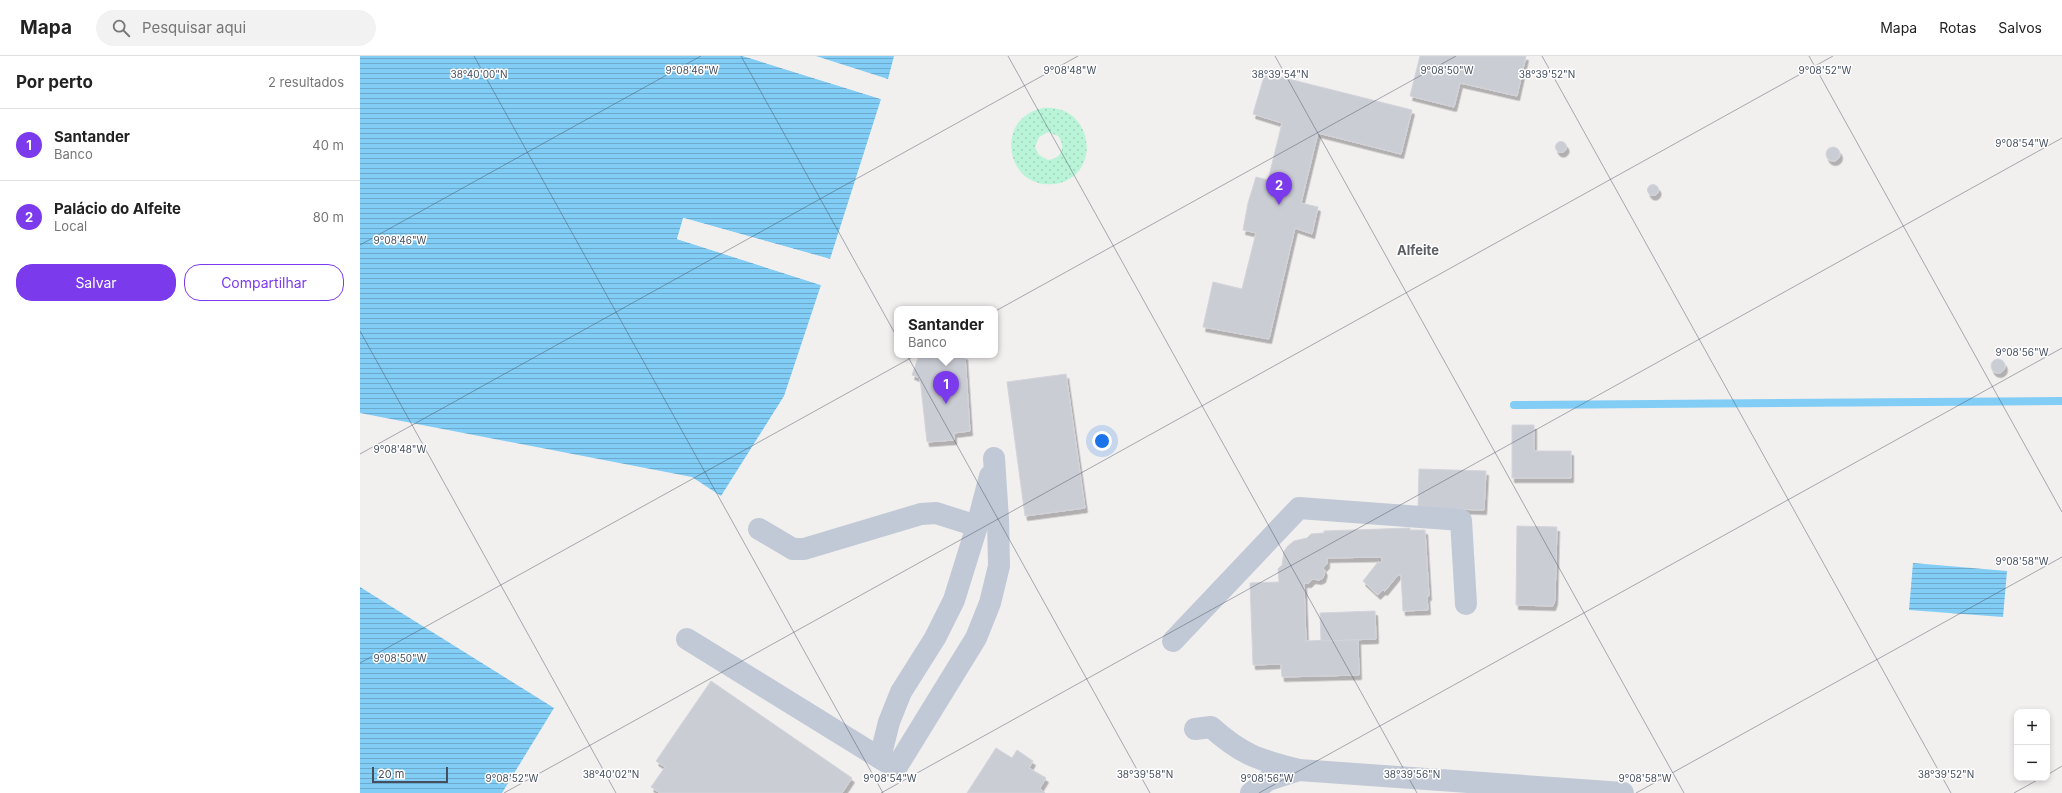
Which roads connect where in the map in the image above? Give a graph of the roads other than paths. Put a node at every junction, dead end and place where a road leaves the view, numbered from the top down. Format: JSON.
{"nodes":[{"id":1,"x":977,"y":526,"type":"junction"},
{"id":2,"x":759,"y":529,"type":"dead end"},
{"id":3,"x":1466,"y":604,"type":"dead end"},
{"id":4,"x":687,"y":639,"type":"dead end"},
{"id":5,"x":1173,"y":641,"type":"dead end"},
{"id":6,"x":1195,"y":729,"type":"dead end"},
{"id":7,"x":888,"y":763,"type":"junction"},
{"id":8,"x":1299,"y":770,"type":"junction"},
{"id":9,"x":1251,"y":793,"type":"edge"},
{"id":10,"x":1623,"y":793,"type":"edge"}],
"edges":[{"from":1,"to":2,"type":"lane"},
{"from":1,"to":7,"type":"lane"},
{"from":1,"to":7,"type":"lane"},
{"from":3,"to":5,"type":"lane"},
{"from":4,"to":7,"type":"lane"},
{"from":6,"to":8,"type":"lane"},
{"from":8,"to":9,"type":"lane"},
{"from":8,"to":10,"type":"lane"}]}
